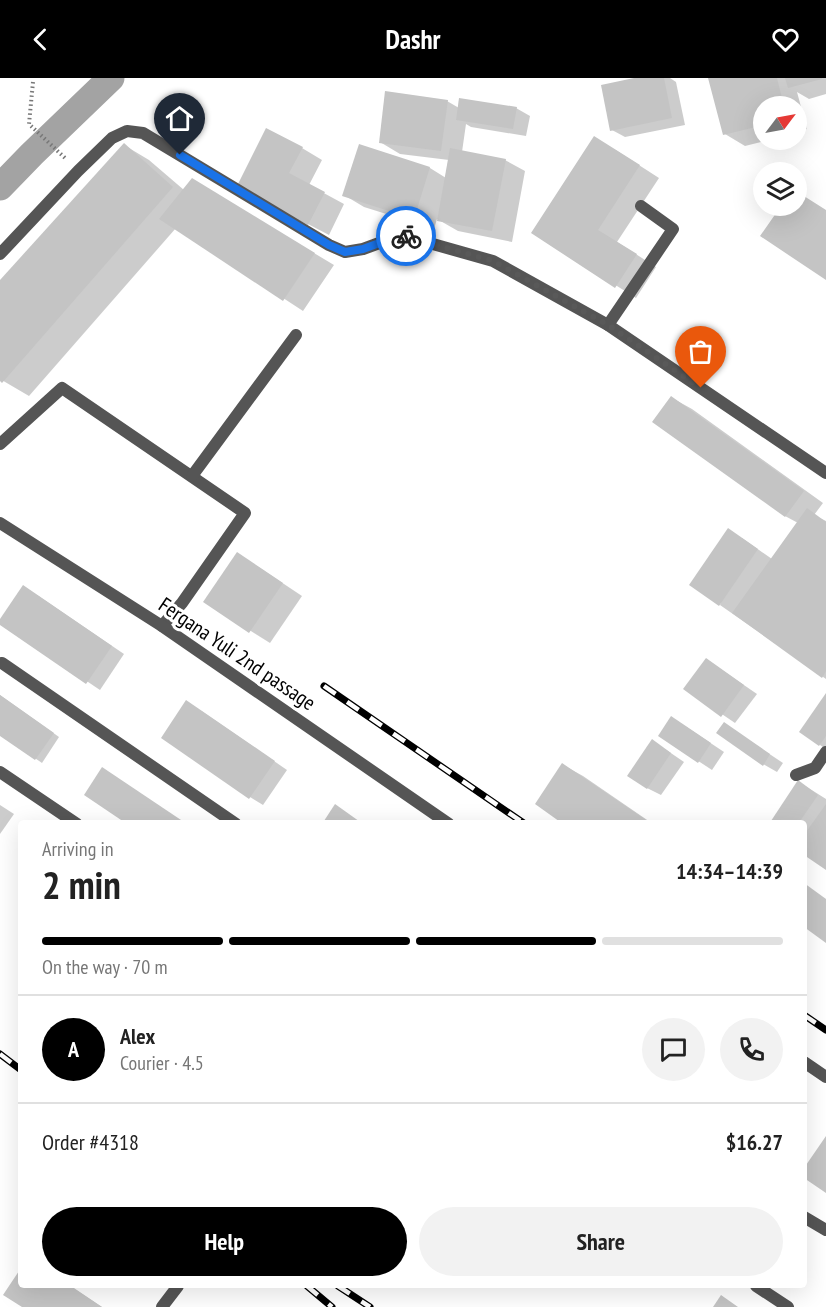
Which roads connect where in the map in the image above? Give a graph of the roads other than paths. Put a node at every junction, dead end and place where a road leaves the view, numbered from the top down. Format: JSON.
{"nodes":[{"id":1,"x":641,"y":206,"type":"dead end"},
{"id":2,"x":0,"y":254,"type":"edge"},
{"id":3,"x":608,"y":325,"type":"junction"},
{"id":4,"x":296,"y":336,"type":"dead end"},
{"id":5,"x":0,"y":444,"type":"edge"},
{"id":6,"x":826,"y":473,"type":"edge"},
{"id":7,"x":192,"y":476,"type":"junction"},
{"id":8,"x":0,"y":523,"type":"edge"},
{"id":9,"x":162,"y":626,"type":"junction"},
{"id":10,"x":2,"y":663,"type":"dead end"},
{"id":11,"x":826,"y":752,"type":"edge"},
{"id":12,"x":0,"y":772,"type":"edge"},
{"id":13,"x":796,"y":775,"type":"dead end"},
{"id":14,"x":71,"y":820,"type":"edge"},
{"id":15,"x":230,"y":820,"type":"edge"},
{"id":16,"x":443,"y":820,"type":"edge"},
{"id":17,"x":807,"y":1064,"type":"edge"},
{"id":18,"x":826,"y":1077,"type":"edge"},
{"id":19,"x":807,"y":1218,"type":"edge"},
{"id":20,"x":826,"y":1230,"type":"edge"},
{"id":21,"x":176,"y":1288,"type":"edge"},
{"id":22,"x":759,"y":1288,"type":"edge"},
{"id":23,"x":162,"y":1307,"type":"edge"},
{"id":24,"x":788,"y":1307,"type":"edge"}],
"edges":[{"from":1,"to":3,"type":"street"},
{"from":2,"to":3,"type":"street"},
{"from":3,"to":6,"type":"street"},
{"from":4,"to":7,"type":"street"},
{"from":5,"to":7,"type":"street"},
{"from":7,"to":9,"type":"street"},
{"from":8,"to":9,"type":"street","name":"Fergana Yuli 2nd passage"},
{"from":9,"to":16,"type":"street","name":"Fergana Yuli 2nd passage"},
{"from":10,"to":15,"type":"street"},
{"from":11,"to":13,"type":"street"},
{"from":12,"to":14,"type":"street"},
{"from":17,"to":18,"type":"street"},
{"from":19,"to":20,"type":"street"},
{"from":21,"to":23,"type":"street"},
{"from":22,"to":24,"type":"street"}]}
